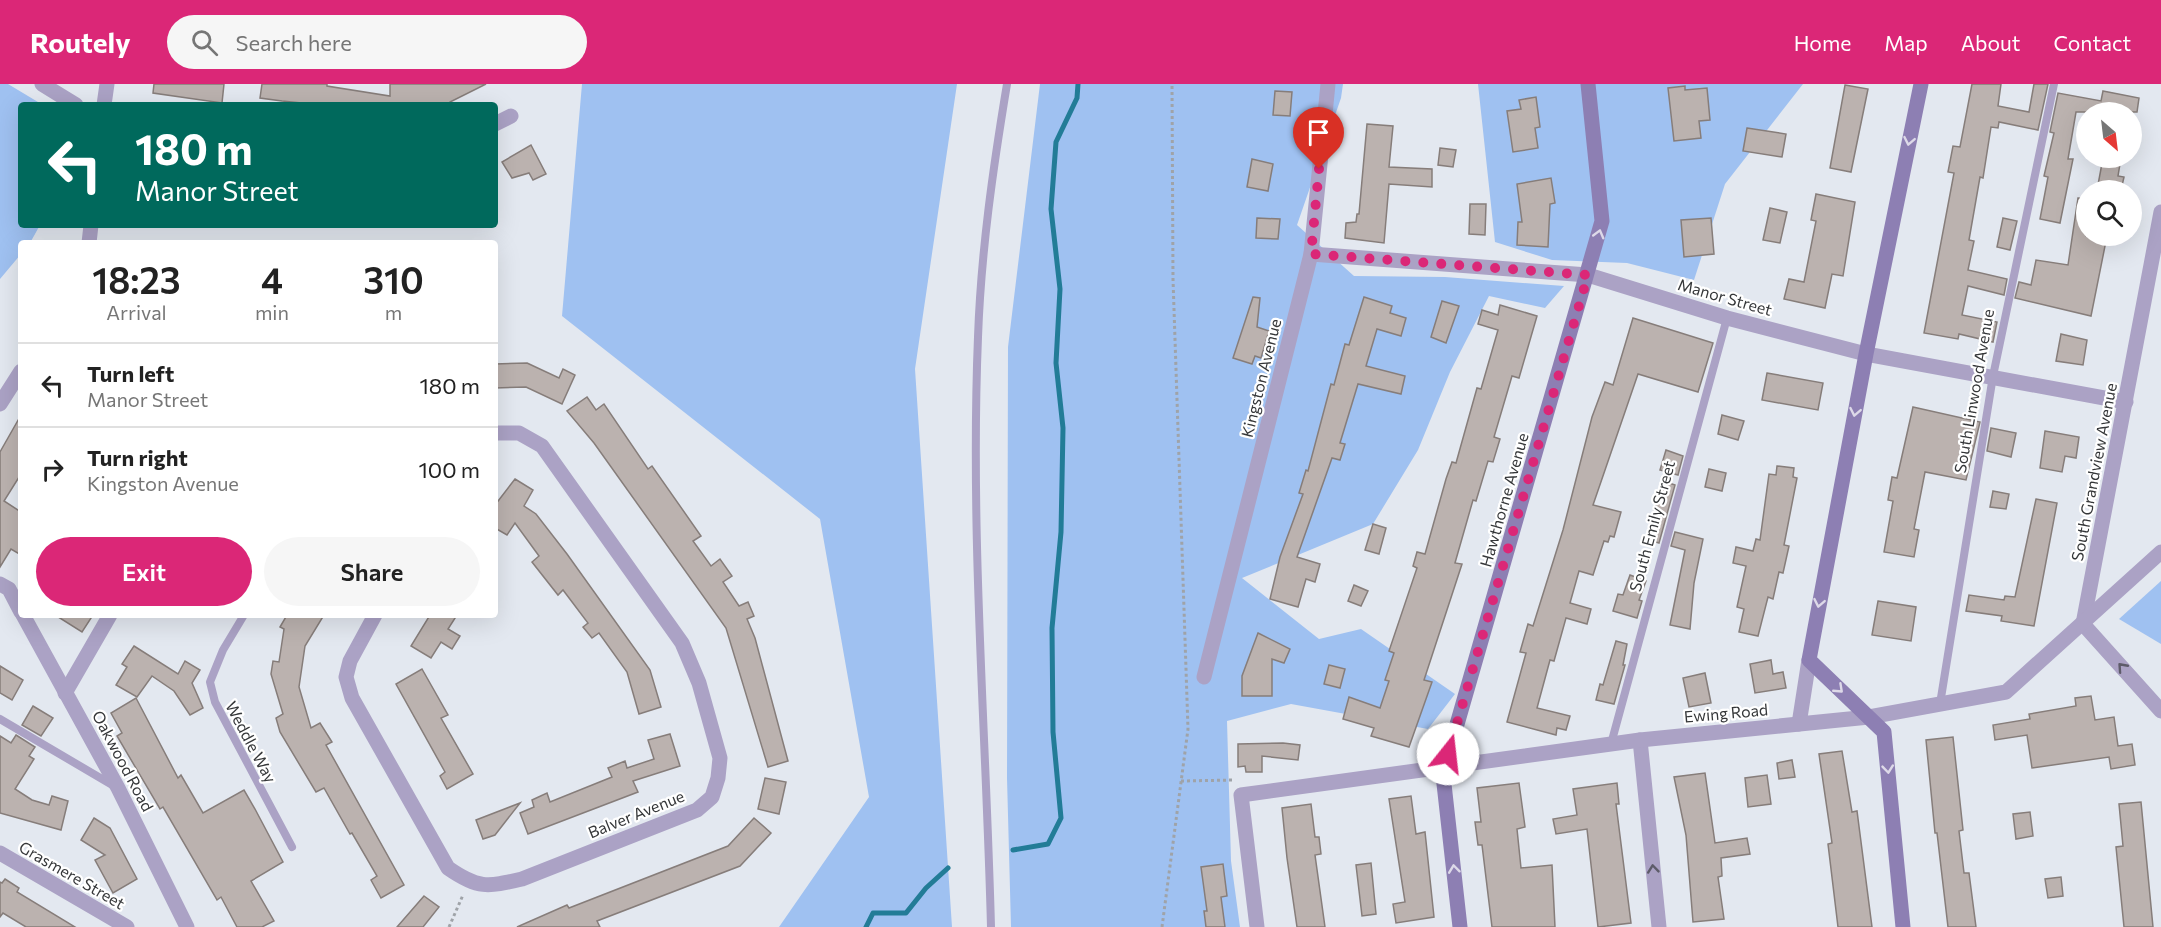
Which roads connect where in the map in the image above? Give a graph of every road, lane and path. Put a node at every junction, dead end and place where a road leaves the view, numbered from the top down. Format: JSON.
{"nodes":[{"id":1,"x":42,"y":84,"type":"edge"},
{"id":2,"x":107,"y":84,"type":"edge"},
{"id":3,"x":1007,"y":84,"type":"edge"},
{"id":4,"x":1172,"y":84,"type":"edge"},
{"id":5,"x":1328,"y":84,"type":"edge"},
{"id":6,"x":1588,"y":84,"type":"edge"},
{"id":7,"x":1921,"y":84,"type":"edge"},
{"id":8,"x":2054,"y":84,"type":"edge"},
{"id":9,"x":71,"y":102,"type":"edge"},
{"id":10,"x":104,"y":102,"type":"edge"},
{"id":11,"x":511,"y":116,"type":"dead end"},
{"id":12,"x":498,"y":122,"type":"edge"},
{"id":13,"x":2161,"y":212,"type":"edge"},
{"id":14,"x":1311,"y":254,"type":"junction"},
{"id":15,"x":1588,"y":275,"type":"junction"},
{"id":16,"x":1727,"y":318,"type":"junction"},
{"id":17,"x":1866,"y":354,"type":"junction"},
{"id":18,"x":18,"y":376,"type":"edge"},
{"id":19,"x":1993,"y":376,"type":"junction"},
{"id":20,"x":2126,"y":402,"type":"junction"},
{"id":21,"x":0,"y":404,"type":"edge"},
{"id":22,"x":498,"y":433,"type":"edge"},
{"id":23,"x":2161,"y":552,"type":"edge"},
{"id":24,"x":0,"y":584,"type":"edge"},
{"id":25,"x":18,"y":606,"type":"edge"},
{"id":26,"x":25,"y":618,"type":"edge"},
{"id":27,"x":108,"y":618,"type":"edge"},
{"id":28,"x":242,"y":618,"type":"edge"},
{"id":29,"x":373,"y":618,"type":"edge"},
{"id":30,"x":2083,"y":624,"type":"junction"},
{"id":31,"x":1809,"y":660,"type":"junction"},
{"id":32,"x":1204,"y":677,"type":"dead end"},
{"id":33,"x":65,"y":693,"type":"junction"},
{"id":34,"x":1940,"y":705,"type":"junction"},
{"id":35,"x":2161,"y":711,"type":"edge"},
{"id":36,"x":1869,"y":717,"type":"junction"},
{"id":37,"x":0,"y":719,"type":"edge"},
{"id":38,"x":1799,"y":724,"type":"junction"},
{"id":39,"x":1640,"y":740,"type":"junction"},
{"id":40,"x":1611,"y":744,"type":"junction"},
{"id":41,"x":1445,"y":766,"type":"junction"},
{"id":42,"x":1238,"y":780,"type":"dead end"},
{"id":43,"x":1181,"y":781,"type":"junction"},
{"id":44,"x":118,"y":788,"type":"junction"},
{"id":45,"x":292,"y":848,"type":"dead end"},
{"id":46,"x":0,"y":853,"type":"edge"},
{"id":47,"x":469,"y":882,"type":"junction"},
{"id":48,"x":127,"y":927,"type":"edge"},
{"id":49,"x":187,"y":927,"type":"edge"},
{"id":50,"x":449,"y":927,"type":"edge"},
{"id":51,"x":991,"y":927,"type":"edge"},
{"id":52,"x":1162,"y":927,"type":"edge"},
{"id":53,"x":1257,"y":927,"type":"edge"},
{"id":54,"x":1460,"y":927,"type":"edge"},
{"id":55,"x":1659,"y":927,"type":"edge"},
{"id":56,"x":1903,"y":927,"type":"edge"}],
"edges":[{"from":1,"to":9,"type":"street"},
{"from":2,"to":10,"type":"street"},
{"from":3,"to":51,"type":"lane"},
{"from":4,"to":43,"type":"path"},
{"from":5,"to":14,"type":"street","name":"Kingston Avenue"},
{"from":15,"to":6,"type":"street","name":"Hawthorne Avenue","one_way":true},
{"from":7,"to":17,"type":"street","one_way":true},
{"from":8,"to":19,"type":"lane","name":"South Linwood Avenue"},
{"from":11,"to":12,"type":"street"},
{"from":13,"to":20,"type":"street","name":"South Grandview Avenue"},
{"from":14,"to":15,"type":"street","name":"Manor Street"},
{"from":14,"to":32,"type":"street","name":"Kingston Avenue"},
{"from":15,"to":16,"type":"street","name":"Manor Street"},
{"from":15,"to":41,"type":"street","name":"Hawthorne Avenue"},
{"from":16,"to":17,"type":"street","name":"Manor Street"},
{"from":16,"to":40,"type":"lane","name":"South Emily Street"},
{"from":17,"to":19,"type":"street","name":"Manor Street"},
{"from":17,"to":31,"type":"street","one_way":true},
{"from":18,"to":21,"type":"street"},
{"from":19,"to":20,"type":"street","name":"Manor Street"},
{"from":19,"to":34,"type":"lane","name":"South Linwood Avenue"},
{"from":20,"to":30,"type":"street","name":"South Grandview Avenue"},
{"from":22,"to":47,"type":"street","name":"Balver Avenue"},
{"from":23,"to":30,"type":"street","name":"Ewing Road"},
{"from":24,"to":25,"type":"street","name":"Oakwood Road"},
{"from":26,"to":33,"type":"street","name":"Oakwood Road"},
{"from":27,"to":33,"type":"street"},
{"from":28,"to":45,"type":"lane","name":"Weddle Way"},
{"from":29,"to":47,"type":"street"},
{"from":30,"to":34,"type":"street","name":"Ewing Road"},
{"from":35,"to":30,"type":"street","one_way":true},
{"from":31,"to":36,"type":"street","one_way":true},
{"from":31,"to":38,"type":"street"},
{"from":33,"to":44,"type":"street","name":"Oakwood Road"},
{"from":34,"to":36,"type":"street","name":"Ewing Road"},
{"from":36,"to":38,"type":"street","name":"Ewing Road"},
{"from":36,"to":56,"type":"street","one_way":true},
{"from":37,"to":44,"type":"lane"},
{"from":38,"to":39,"type":"street","name":"Ewing Road"},
{"from":39,"to":40,"type":"street","name":"Ewing Road"},
{"from":55,"to":39,"type":"street","one_way":true},
{"from":40,"to":41,"type":"street","name":"Ewing Road"},
{"from":41,"to":53,"type":"street","name":"Ewing Road"},
{"from":54,"to":41,"type":"street","name":"Hawthorne Avenue","one_way":true},
{"from":42,"to":43,"type":"path"},
{"from":43,"to":52,"type":"path"},
{"from":44,"to":49,"type":"street","name":"Oakwood Road"},
{"from":46,"to":48,"type":"street","name":"Grasmere Street"},
{"from":47,"to":50,"type":"path"}]}
